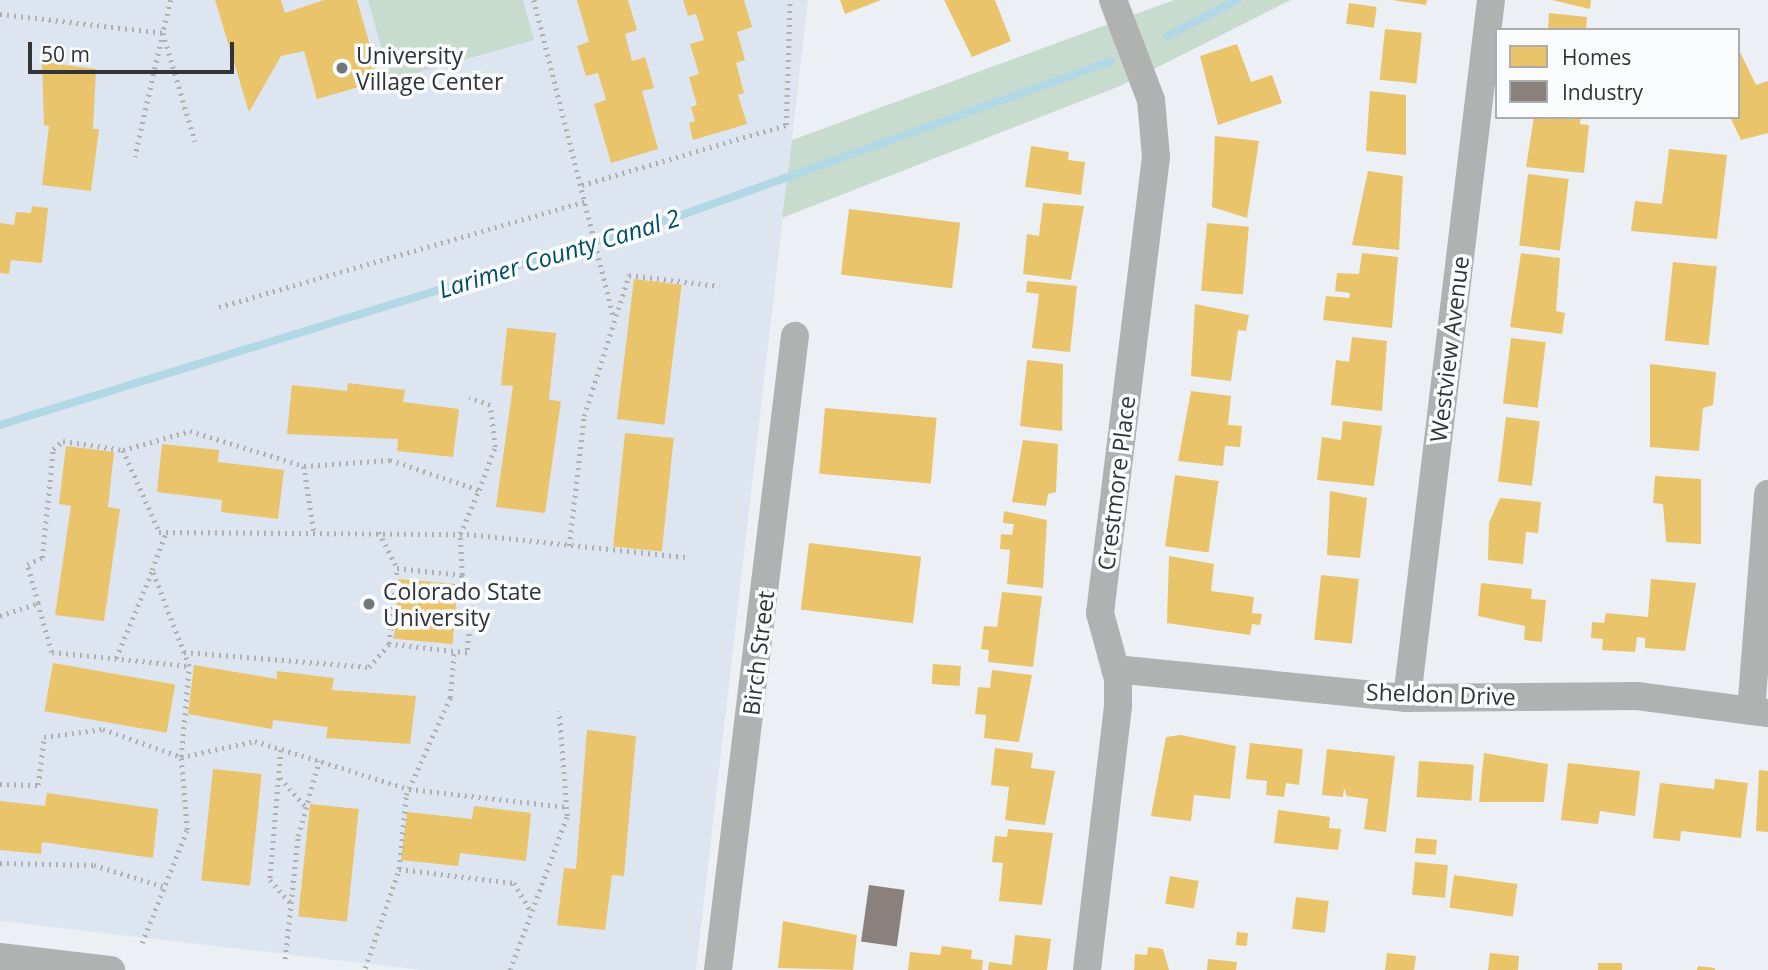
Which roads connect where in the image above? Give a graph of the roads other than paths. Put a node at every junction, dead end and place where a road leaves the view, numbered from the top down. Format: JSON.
{"nodes":[{"id":1,"x":1112,"y":0,"type":"edge"},
{"id":2,"x":1491,"y":0,"type":"edge"},
{"id":3,"x":795,"y":336,"type":"dead end"},
{"id":4,"x":1768,"y":494,"type":"edge"},
{"id":5,"x":1115,"y":668,"type":"junction"},
{"id":6,"x":1407,"y":698,"type":"junction"},
{"id":7,"x":1759,"y":712,"type":"edge"},
{"id":8,"x":0,"y":957,"type":"edge"},
{"id":9,"x":111,"y":970,"type":"edge"},
{"id":10,"x":718,"y":970,"type":"edge"},
{"id":11,"x":1087,"y":970,"type":"edge"}],
"edges":[{"from":1,"to":5,"type":"street","name":"Crestmore Place"},
{"from":2,"to":6,"type":"street","name":"Westview Avenue"},
{"from":3,"to":10,"type":"street","name":"Birch Street"},
{"from":4,"to":7,"type":"street"},
{"from":5,"to":6,"type":"street","name":"Sheldon Drive"},
{"from":5,"to":11,"type":"street","name":"Crestmore Place"},
{"from":6,"to":7,"type":"street","name":"Sheldon Drive"},
{"from":8,"to":9,"type":"street"}]}
